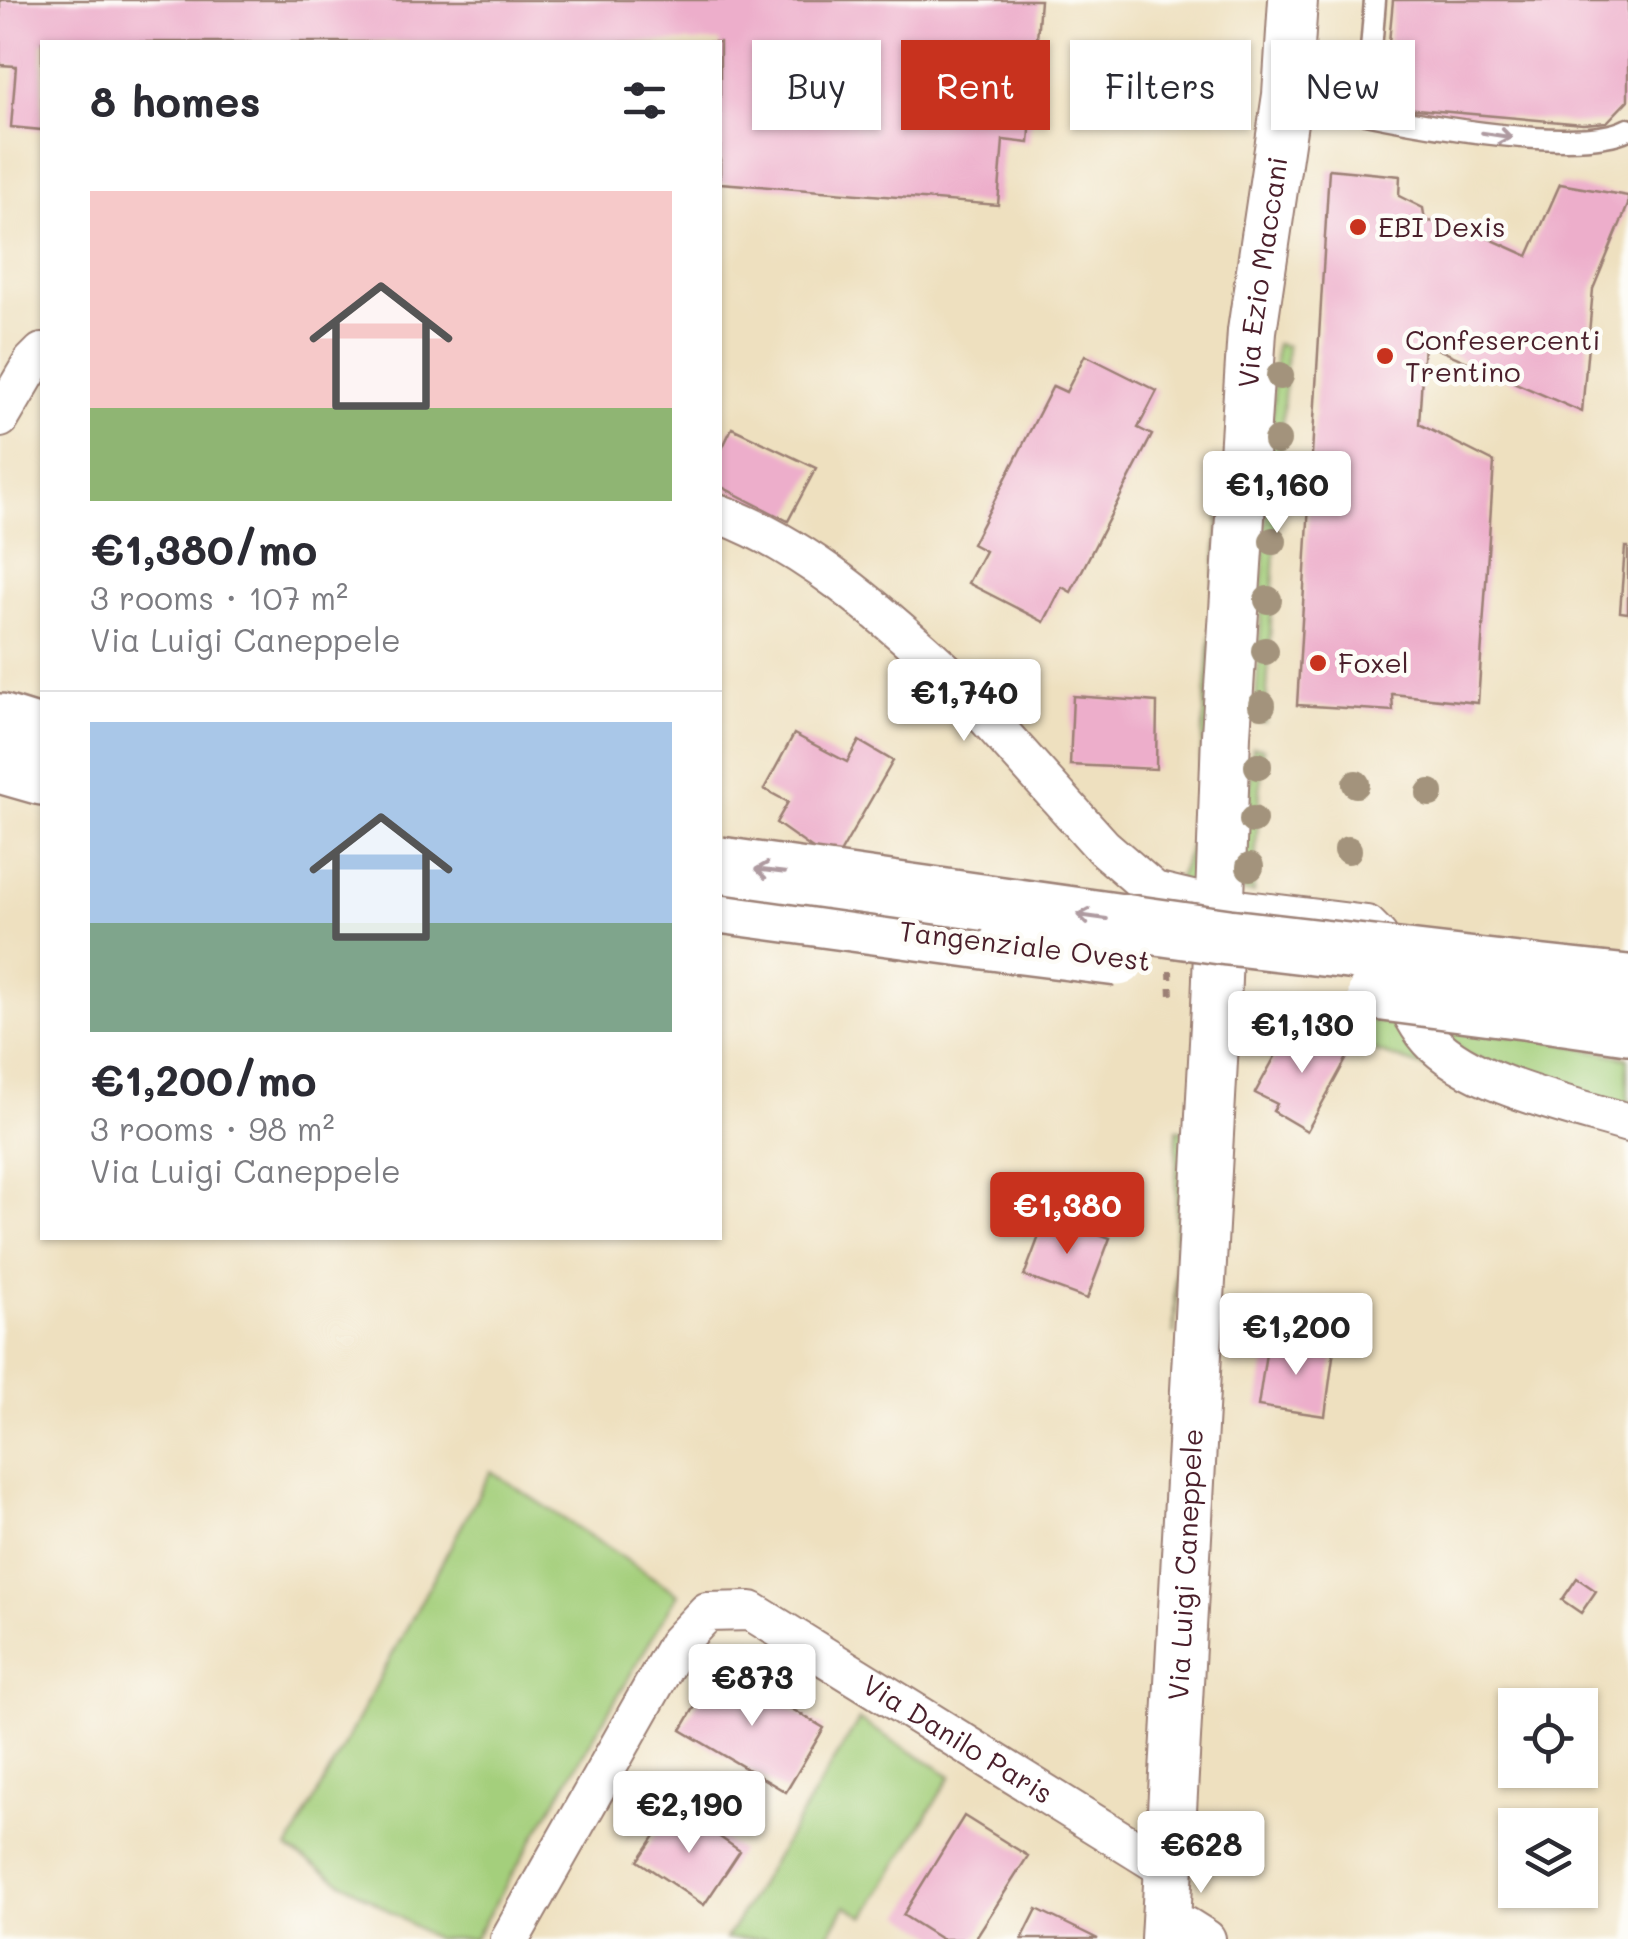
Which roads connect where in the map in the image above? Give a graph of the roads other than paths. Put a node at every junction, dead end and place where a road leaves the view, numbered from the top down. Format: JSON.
{"nodes":[{"id":1,"x":1293,"y":0,"type":"edge"},
{"id":2,"x":1375,"y":0,"type":"edge"},
{"id":3,"x":1290,"y":40,"type":"edge"},
{"id":4,"x":1372,"y":40,"type":"edge"},
{"id":5,"x":1415,"y":121,"type":"edge"},
{"id":6,"x":1628,"y":129,"type":"edge"},
{"id":7,"x":1281,"y":130,"type":"edge"},
{"id":8,"x":40,"y":355,"type":"edge"},
{"id":9,"x":0,"y":418,"type":"edge"},
{"id":10,"x":722,"y":515,"type":"edge"},
{"id":11,"x":0,"y":722,"type":"edge"},
{"id":12,"x":40,"y":734,"type":"edge"},
{"id":13,"x":0,"y":765,"type":"edge"},
{"id":14,"x":40,"y":776,"type":"edge"},
{"id":15,"x":722,"y":865,"type":"edge"},
{"id":16,"x":722,"y":905,"type":"edge"},
{"id":17,"x":1238,"y":908,"type":"junction"},
{"id":18,"x":1628,"y":983,"type":"edge"},
{"id":19,"x":1533,"y":992,"type":"junction"},
{"id":20,"x":1628,"y":1026,"type":"edge"},
{"id":21,"x":1628,"y":1122,"type":"edge"},
{"id":22,"x":1170,"y":1870,"type":"junction"},
{"id":23,"x":1179,"y":1934,"type":"edge"},
{"id":24,"x":510,"y":1939,"type":"edge"}],
"edges":[{"from":1,"to":3,"type":"street","name":"Via Ezio Maccani"},
{"from":2,"to":4,"type":"lane"},
{"from":5,"to":6,"type":"lane","one_way":true},
{"from":7,"to":17,"type":"street","name":"Via Ezio Maccani"},
{"from":8,"to":9,"type":"street"},
{"from":10,"to":17,"type":"street"},
{"from":11,"to":12,"type":"highway"},
{"from":13,"to":14,"type":"highway"},
{"from":19,"to":15,"type":"highway","name":"Tangenziale Ovest","one_way":true,"bridge":true},
{"from":16,"to":19,"type":"highway","name":"Tangenziale Ovest","bridge":true},
{"from":17,"to":21,"type":"street"},
{"from":17,"to":22,"type":"street","name":"Via Luigi Caneppele"},
{"from":18,"to":19,"type":"highway","name":"Tangenziale Ovest"},
{"from":19,"to":20,"type":"highway","name":"Tangenziale Ovest"},
{"from":22,"to":23,"type":"street","name":"Via Luigi Caneppele"},
{"from":22,"to":24,"type":"street","name":"Via Danilo Paris"}]}
